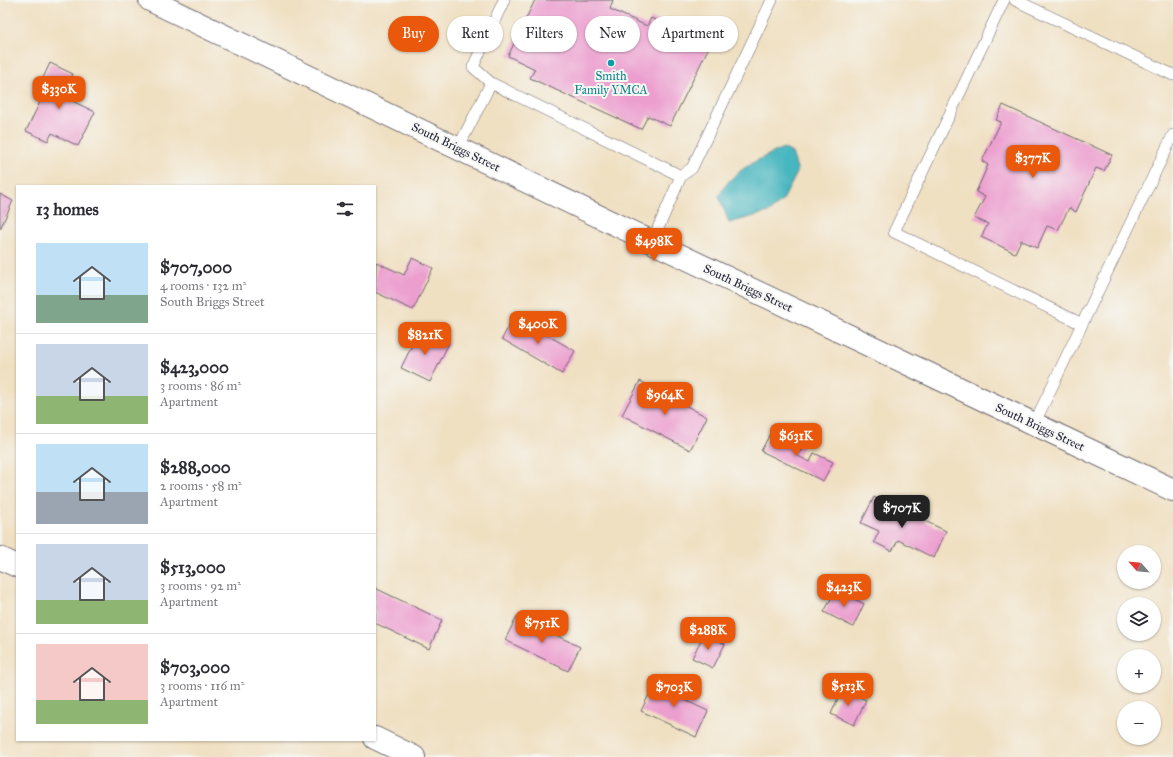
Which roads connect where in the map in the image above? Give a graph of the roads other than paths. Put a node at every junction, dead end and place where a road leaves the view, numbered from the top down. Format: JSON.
{"nodes":[{"id":1,"x":150,"y":0,"type":"edge"},
{"id":2,"x":504,"y":0,"type":"edge"},
{"id":3,"x":772,"y":0,"type":"edge"},
{"id":4,"x":1004,"y":0,"type":"edge"},
{"id":5,"x":1015,"y":0,"type":"edge"},
{"id":6,"x":1173,"y":75,"type":"edge"},
{"id":7,"x":490,"y":83,"type":"junction"},
{"id":8,"x":1173,"y":135,"type":"edge"},
{"id":9,"x":458,"y":148,"type":"junction"},
{"id":10,"x":681,"y":176,"type":"junction"},
{"id":11,"x":652,"y":242,"type":"junction"},
{"id":12,"x":1082,"y":324,"type":"junction"},
{"id":13,"x":1034,"y":424,"type":"junction"},
{"id":14,"x":1173,"y":490,"type":"edge"},
{"id":15,"x":0,"y":558,"type":"edge"},
{"id":16,"x":16,"y":566,"type":"edge"},
{"id":17,"x":376,"y":738,"type":"edge"},
{"id":18,"x":414,"y":757,"type":"edge"}],
"edges":[{"from":1,"to":9,"type":"street","name":"South Briggs Street"},
{"from":2,"to":7,"type":"lane"},
{"from":3,"to":10,"type":"lane"},
{"from":4,"to":12,"type":"lane"},
{"from":5,"to":6,"type":"lane"},
{"from":7,"to":9,"type":"lane"},
{"from":7,"to":10,"type":"lane"},
{"from":8,"to":12,"type":"lane"},
{"from":9,"to":11,"type":"street","name":"South Briggs Street"},
{"from":10,"to":11,"type":"lane"},
{"from":11,"to":13,"type":"street","name":"South Briggs Street"},
{"from":12,"to":13,"type":"lane"},
{"from":13,"to":14,"type":"street","name":"South Briggs Street"},
{"from":15,"to":16,"type":"street"},
{"from":17,"to":18,"type":"street"}]}
